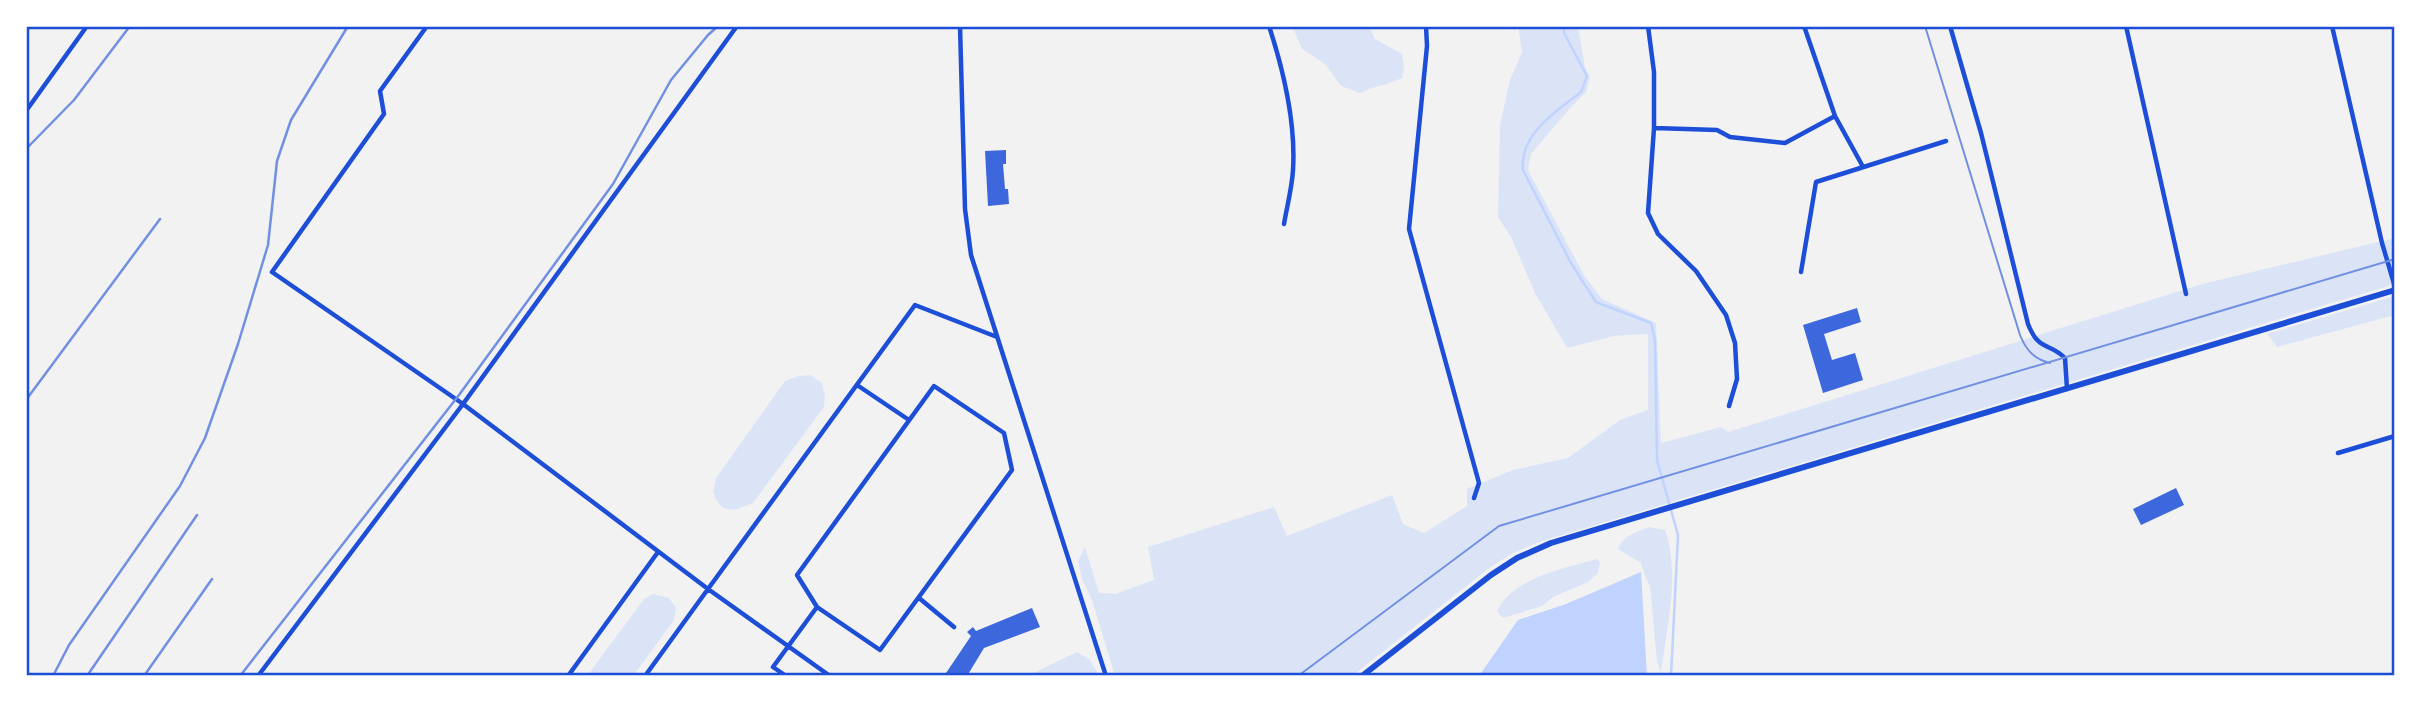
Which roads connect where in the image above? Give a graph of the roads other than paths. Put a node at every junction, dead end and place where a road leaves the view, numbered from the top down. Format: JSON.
{"nodes":[{"id":1,"x":87,"y":26,"type":"edge"},
{"id":2,"x":427,"y":26,"type":"edge"},
{"id":3,"x":737,"y":26,"type":"edge"},
{"id":4,"x":960,"y":26,"type":"edge"},
{"id":5,"x":1269,"y":26,"type":"edge"},
{"id":6,"x":1426,"y":26,"type":"edge"},
{"id":7,"x":1648,"y":26,"type":"edge"},
{"id":8,"x":1804,"y":26,"type":"edge"},
{"id":9,"x":1950,"y":26,"type":"edge"},
{"id":10,"x":2126,"y":26,"type":"edge"},
{"id":11,"x":2332,"y":26,"type":"edge"},
{"id":12,"x":26,"y":111,"type":"edge"},
{"id":13,"x":1835,"y":116,"type":"junction"},
{"id":14,"x":1654,"y":128,"type":"junction"},
{"id":15,"x":1946,"y":141,"type":"dead end"},
{"id":16,"x":1862,"y":165,"type":"junction"},
{"id":17,"x":1284,"y":224,"type":"dead end"},
{"id":18,"x":1801,"y":272,"type":"dead end"},
{"id":19,"x":2395,"y":288,"type":"edge"},
{"id":20,"x":2186,"y":294,"type":"dead end"},
{"id":21,"x":997,"y":337,"type":"junction"},
{"id":22,"x":857,"y":385,"type":"junction"},
{"id":23,"x":2067,"y":389,"type":"junction"},
{"id":24,"x":463,"y":404,"type":"junction"},
{"id":25,"x":1729,"y":406,"type":"dead end"},
{"id":26,"x":909,"y":420,"type":"junction"},
{"id":27,"x":2395,"y":436,"type":"edge"},
{"id":28,"x":2338,"y":453,"type":"dead end"},
{"id":29,"x":1474,"y":498,"type":"dead end"},
{"id":30,"x":658,"y":552,"type":"junction"},
{"id":31,"x":708,"y":589,"type":"junction"},
{"id":32,"x":919,"y":598,"type":"junction"},
{"id":33,"x":817,"y":607,"type":"junction"},
{"id":34,"x":954,"y":627,"type":"dead end"},
{"id":35,"x":789,"y":646,"type":"junction"},
{"id":36,"x":258,"y":676,"type":"edge"},
{"id":37,"x":568,"y":676,"type":"edge"},
{"id":38,"x":645,"y":676,"type":"edge"},
{"id":39,"x":786,"y":676,"type":"edge"},
{"id":40,"x":830,"y":676,"type":"edge"},
{"id":41,"x":1106,"y":676,"type":"edge"},
{"id":42,"x":1362,"y":676,"type":"edge"}],
"edges":[{"from":1,"to":12,"type":"street"},
{"from":2,"to":24,"type":"street"},
{"from":3,"to":24,"type":"street"},
{"from":4,"to":21,"type":"street"},
{"from":5,"to":17,"type":"street"},
{"from":6,"to":29,"type":"street"},
{"from":7,"to":14,"type":"street"},
{"from":8,"to":13,"type":"street"},
{"from":9,"to":23,"type":"street"},
{"from":10,"to":20,"type":"street"},
{"from":11,"to":19,"type":"street"},
{"from":13,"to":14,"type":"street"},
{"from":13,"to":16,"type":"street"},
{"from":14,"to":25,"type":"street"},
{"from":15,"to":16,"type":"street"},
{"from":16,"to":18,"type":"street"},
{"from":19,"to":23,"type":"main road"},
{"from":21,"to":22,"type":"street"},
{"from":21,"to":41,"type":"street"},
{"from":22,"to":26,"type":"street"},
{"from":22,"to":31,"type":"street"},
{"from":23,"to":42,"type":"main road"},
{"from":24,"to":30,"type":"street"},
{"from":24,"to":36,"type":"street"},
{"from":26,"to":32,"type":"street"},
{"from":26,"to":33,"type":"street"},
{"from":27,"to":28,"type":"street"},
{"from":30,"to":31,"type":"street"},
{"from":30,"to":37,"type":"street"},
{"from":31,"to":35,"type":"street"},
{"from":31,"to":38,"type":"street"},
{"from":32,"to":33,"type":"street"},
{"from":32,"to":34,"type":"street"},
{"from":33,"to":35,"type":"street"},
{"from":35,"to":39,"type":"street"},
{"from":35,"to":40,"type":"street"}]}
